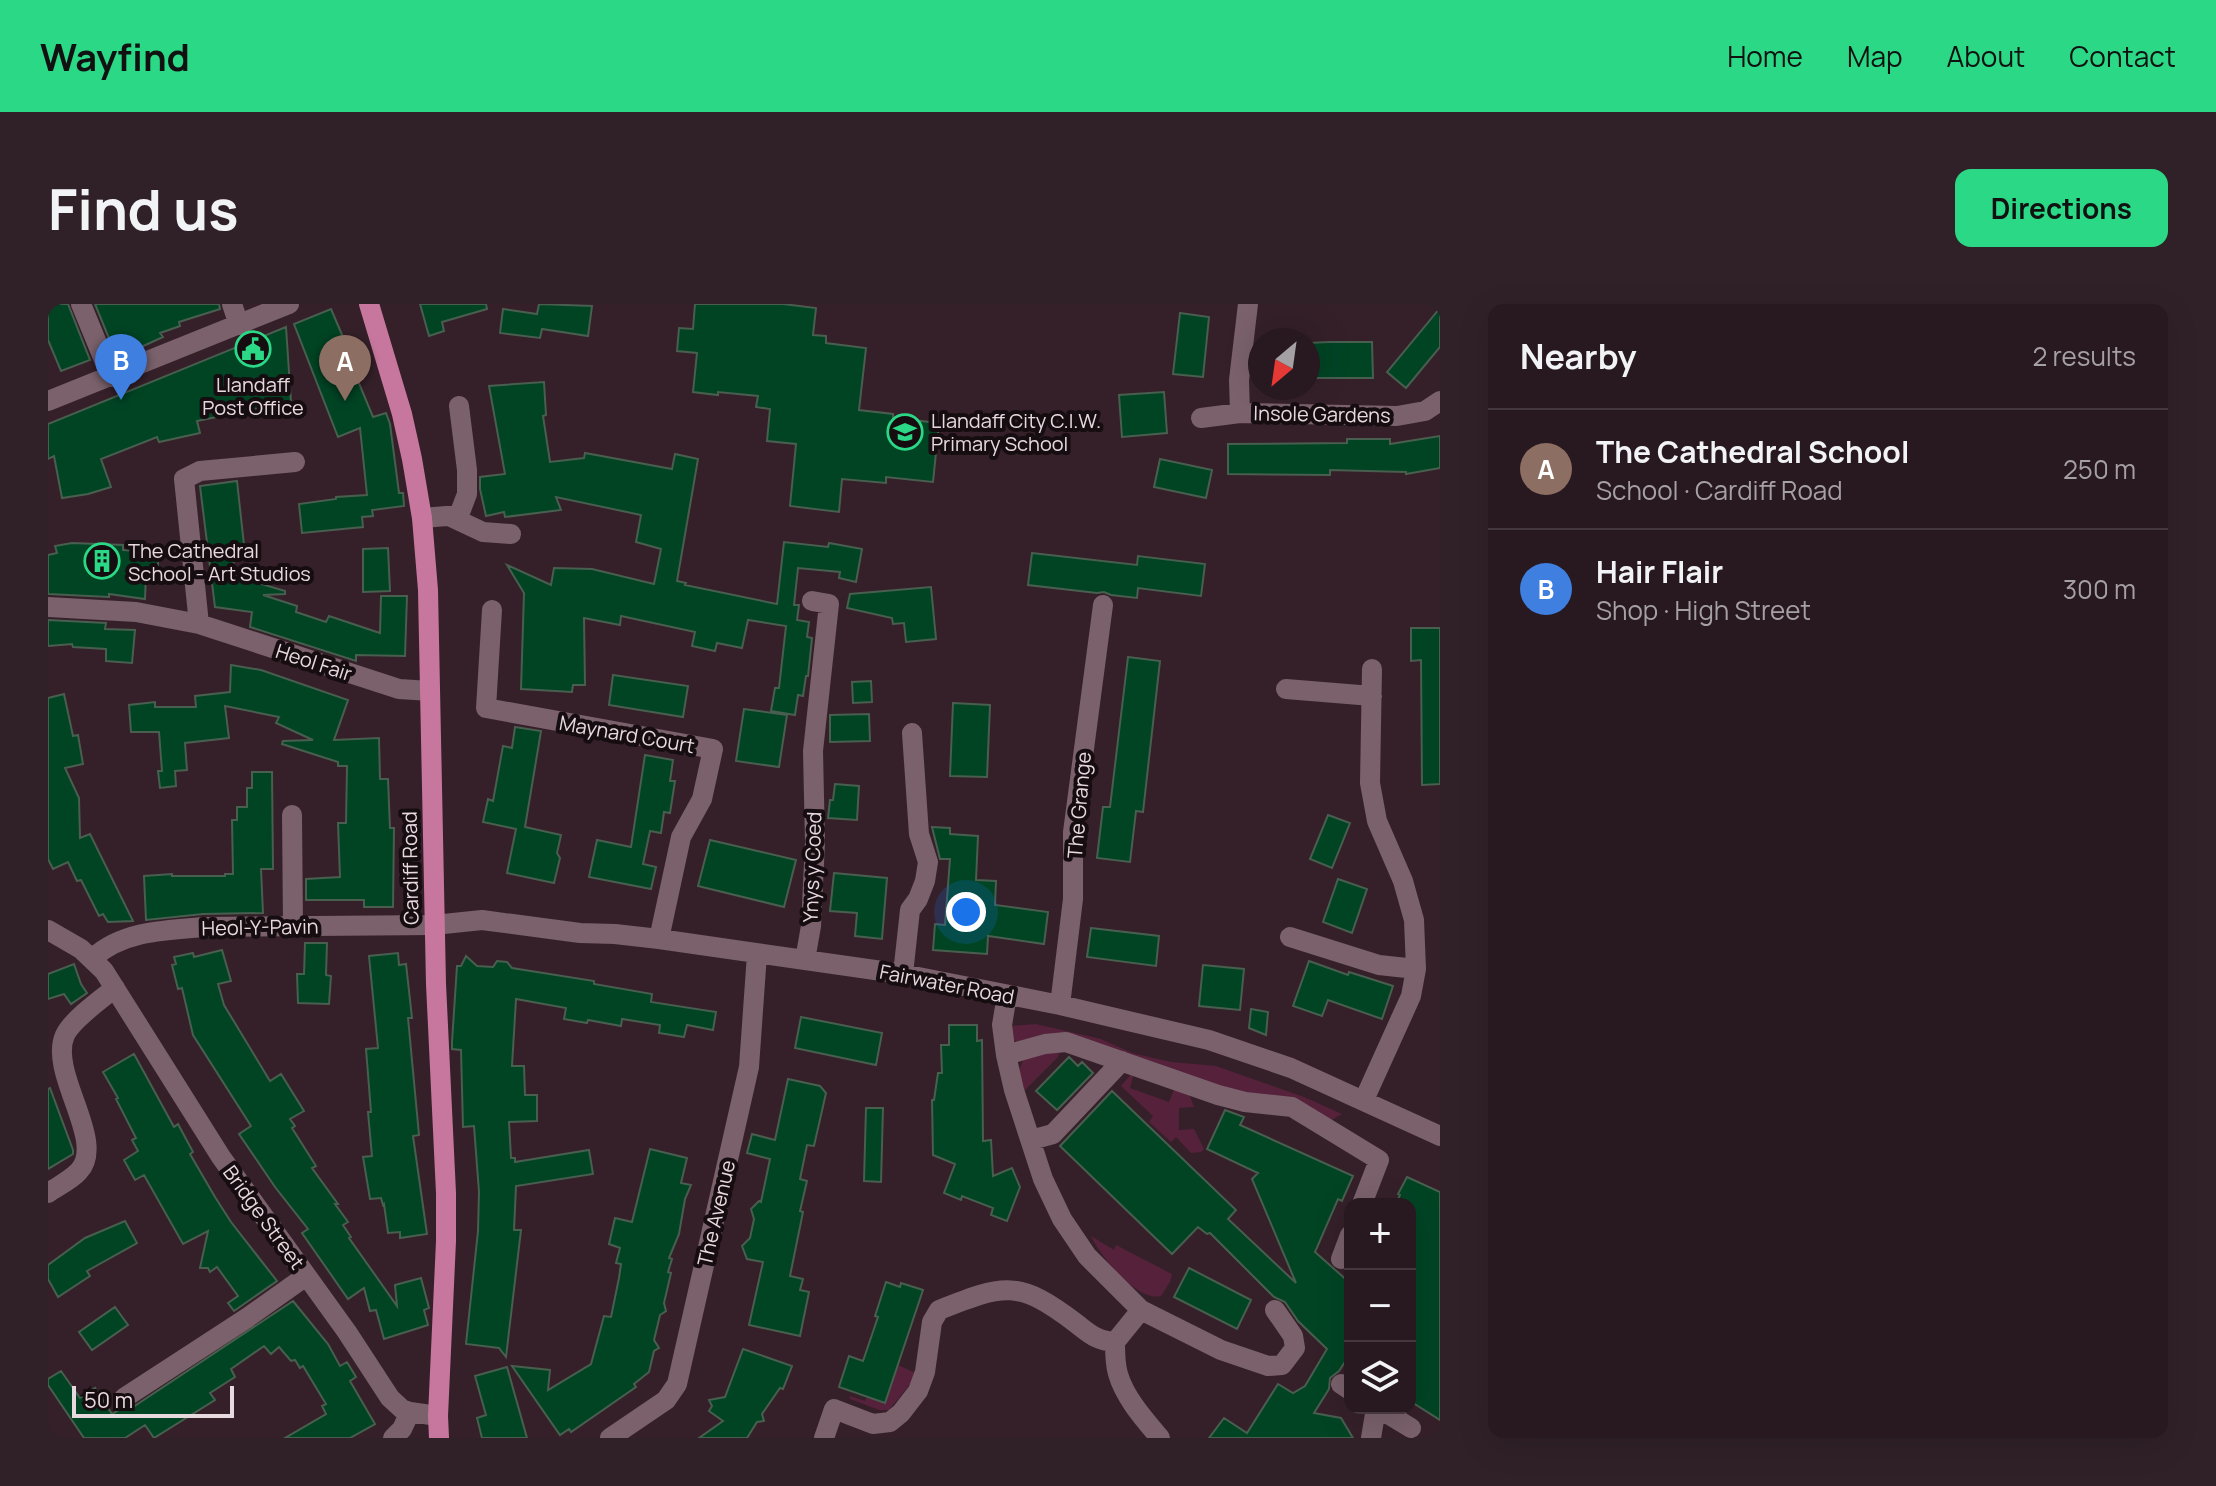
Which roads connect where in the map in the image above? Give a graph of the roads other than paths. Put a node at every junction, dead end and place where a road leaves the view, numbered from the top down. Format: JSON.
{"nodes":[{"id":1,"x":81,"y":304,"type":"edge"},
{"id":2,"x":232,"y":304,"type":"edge"},
{"id":3,"x":289,"y":304,"type":"edge"},
{"id":4,"x":369,"y":304,"type":"edge"},
{"id":5,"x":1248,"y":304,"type":"edge"},
{"id":6,"x":239,"y":325,"type":"junction"},
{"id":7,"x":111,"y":377,"type":"junction"},
{"id":8,"x":48,"y":401,"type":"edge"},
{"id":9,"x":1440,"y":401,"type":"edge"},
{"id":10,"x":459,"y":406,"type":"dead end"},
{"id":11,"x":1240,"y":413,"type":"junction"},
{"id":12,"x":1201,"y":418,"type":"dead end"},
{"id":13,"x":295,"y":462,"type":"dead end"},
{"id":14,"x":451,"y":517,"type":"junction"},
{"id":15,"x":422,"y":518,"type":"junction"},
{"id":16,"x":511,"y":534,"type":"dead end"},
{"id":17,"x":812,"y":601,"type":"dead end"},
{"id":18,"x":1103,"y":605,"type":"dead end"},
{"id":19,"x":48,"y":607,"type":"edge"},
{"id":20,"x":492,"y":610,"type":"dead end"},
{"id":21,"x":199,"y":624,"type":"junction"},
{"id":22,"x":1372,"y":669,"type":"dead end"},
{"id":23,"x":1286,"y":689,"type":"dead end"},
{"id":24,"x":430,"y":691,"type":"junction"},
{"id":25,"x":1372,"y":696,"type":"junction"},
{"id":26,"x":912,"y":733,"type":"dead end"},
{"id":27,"x":813,"y":772,"type":"junction"},
{"id":28,"x":792,"y":773,"type":"dead end"},
{"id":29,"x":292,"y":815,"type":"dead end"},
{"id":30,"x":434,"y":925,"type":"junction"},
{"id":31,"x":293,"y":926,"type":"junction"},
{"id":32,"x":48,"y":931,"type":"edge"},
{"id":33,"x":1290,"y":937,"type":"dead end"},
{"id":34,"x":659,"y":939,"type":"junction"},
{"id":35,"x":757,"y":954,"type":"junction"},
{"id":36,"x":93,"y":958,"type":"junction"},
{"id":37,"x":805,"y":960,"type":"junction"},
{"id":38,"x":1416,"y":969,"type":"junction"},
{"id":39,"x":903,"y":974,"type":"junction"},
{"id":40,"x":115,"y":988,"type":"junction"},
{"id":41,"x":1007,"y":995,"type":"junction"},
{"id":42,"x":1060,"y":1005,"type":"junction"},
{"id":43,"x":1006,"y":1055,"type":"junction"},
{"id":44,"x":1122,"y":1061,"type":"junction"},
{"id":45,"x":1364,"y":1100,"type":"junction"},
{"id":46,"x":1440,"y":1136,"type":"edge"},
{"id":47,"x":1031,"y":1140,"type":"junction"},
{"id":48,"x":48,"y":1193,"type":"edge"},
{"id":49,"x":1364,"y":1198,"type":"edge"},
{"id":50,"x":1344,"y":1251,"type":"edge"},
{"id":51,"x":1341,"y":1259,"type":"dead end"},
{"id":52,"x":306,"y":1276,"type":"junction"},
{"id":53,"x":1141,"y":1310,"type":"junction"},
{"id":54,"x":1275,"y":1310,"type":"dead end"},
{"id":55,"x":1115,"y":1342,"type":"junction"},
{"id":56,"x":124,"y":1398,"type":"dead end"},
{"id":57,"x":410,"y":1412,"type":"junction"},
{"id":58,"x":1376,"y":1414,"type":"edge"},
{"id":59,"x":1387,"y":1414,"type":"edge"},
{"id":60,"x":438,"y":1416,"type":"junction"},
{"id":61,"x":1411,"y":1428,"type":"dead end"},
{"id":62,"x":393,"y":1438,"type":"edge"},
{"id":63,"x":439,"y":1438,"type":"edge"},
{"id":64,"x":610,"y":1438,"type":"edge"},
{"id":65,"x":824,"y":1438,"type":"edge"},
{"id":66,"x":1160,"y":1438,"type":"edge"},
{"id":67,"x":1371,"y":1438,"type":"edge"}],
"edges":[{"from":1,"to":7,"type":"street"},
{"from":2,"to":6,"type":"street"},
{"from":3,"to":6,"type":"street"},
{"from":4,"to":15,"type":"main road","name":"Cardiff Road"},
{"from":5,"to":11,"type":"street"},
{"from":6,"to":7,"type":"street"},
{"from":7,"to":8,"type":"street"},
{"from":9,"to":11,"type":"street","name":"Insole Gardens"},
{"from":10,"to":14,"type":"street"},
{"from":11,"to":12,"type":"street","name":"Insole Gardens"},
{"from":13,"to":21,"type":"street"},
{"from":14,"to":15,"type":"street"},
{"from":14,"to":16,"type":"street"},
{"from":15,"to":24,"type":"main road","name":"Cardiff Road"},
{"from":17,"to":27,"type":"street","name":"Ynys y Coed"},
{"from":18,"to":42,"type":"street","name":"The Grange"},
{"from":19,"to":21,"type":"street","name":"Heol Fair"},
{"from":20,"to":34,"type":"street","name":"Maynard Court"},
{"from":21,"to":24,"type":"street","name":"Heol Fair"},
{"from":22,"to":25,"type":"street"},
{"from":23,"to":25,"type":"street"},
{"from":24,"to":30,"type":"main road","name":"Cardiff Road"},
{"from":25,"to":38,"type":"street"},
{"from":26,"to":39,"type":"street"},
{"from":27,"to":28,"type":"street"},
{"from":27,"to":37,"type":"street","name":"Ynys y Coed"},
{"from":29,"to":31,"type":"street"},
{"from":30,"to":31,"type":"street","name":"Heol-Y-Pavin"},
{"from":30,"to":34,"type":"street","name":"Fairwater Road"},
{"from":30,"to":60,"type":"main road","name":"Cardiff Road"},
{"from":31,"to":36,"type":"street","name":"Heol-Y-Pavin"},
{"from":32,"to":36,"type":"street"},
{"from":33,"to":38,"type":"street"},
{"from":34,"to":35,"type":"street","name":"Fairwater Road"},
{"from":35,"to":37,"type":"street","name":"Fairwater Road"},
{"from":35,"to":64,"type":"street","name":"The Avenue"},
{"from":36,"to":40,"type":"street","name":"Bridge Street"},
{"from":37,"to":39,"type":"street","name":"Fairwater Road"},
{"from":38,"to":45,"type":"street"},
{"from":39,"to":41,"type":"street","name":"Fairwater Road"},
{"from":40,"to":48,"type":"street"},
{"from":40,"to":52,"type":"street","name":"Bridge Street"},
{"from":41,"to":42,"type":"street","name":"Fairwater Road"},
{"from":41,"to":43,"type":"street"},
{"from":42,"to":45,"type":"street","name":"Fairwater Road"},
{"from":43,"to":44,"type":"street"},
{"from":43,"to":47,"type":"street"},
{"from":44,"to":47,"type":"street"},
{"from":44,"to":49,"type":"street"},
{"from":45,"to":46,"type":"street","name":"Fairwater Road"},
{"from":47,"to":53,"type":"street"},
{"from":50,"to":51,"type":"street"},
{"from":52,"to":56,"type":"street"},
{"from":52,"to":57,"type":"street","name":"Bridge Street"},
{"from":53,"to":54,"type":"street"},
{"from":53,"to":55,"type":"street"},
{"from":55,"to":65,"type":"street"},
{"from":55,"to":66,"type":"street"},
{"from":57,"to":60,"type":"street"},
{"from":57,"to":62,"type":"street"},
{"from":58,"to":67,"type":"street"},
{"from":59,"to":61,"type":"street"},
{"from":60,"to":63,"type":"main road","name":"Cardiff Road"}]}
